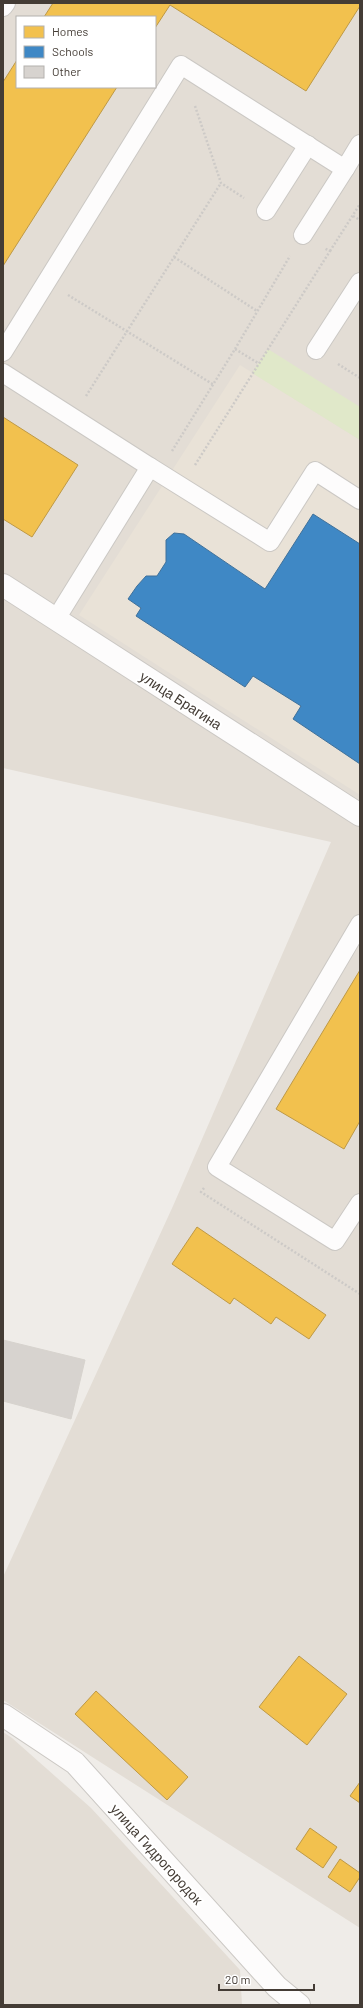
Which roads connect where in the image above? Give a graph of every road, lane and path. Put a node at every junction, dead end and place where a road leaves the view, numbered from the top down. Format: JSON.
{"nodes":[{"id":1,"x":6,"y":3,"type":"edge"},
{"id":2,"x":3,"y":8,"type":"edge"},
{"id":3,"x":181,"y":65,"type":"junction"},
{"id":4,"x":360,"y":144,"type":"edge"},
{"id":5,"x":308,"y":145,"type":"junction"},
{"id":6,"x":345,"y":169,"type":"junction"},
{"id":7,"x":220,"y":183,"type":"junction"},
{"id":8,"x":360,"y":204,"type":"edge"},
{"id":9,"x":266,"y":211,"type":"joint"},
{"id":10,"x":353,"y":216,"type":"junction"},
{"id":11,"x":360,"y":220,"type":"edge"},
{"id":12,"x":303,"y":235,"type":"junction"},
{"id":13,"x":330,"y":251,"type":"junction"},
{"id":14,"x":174,"y":257,"type":"junction"},
{"id":15,"x":46,"y":282,"type":"junction"},
{"id":16,"x":360,"y":282,"type":"edge"},
{"id":17,"x":257,"y":311,"type":"junction"},
{"id":18,"x":126,"y":332,"type":"junction"},
{"id":19,"x":235,"y":349,"type":"junction"},
{"id":20,"x":316,"y":350,"type":"dead end"},
{"id":21,"x":3,"y":352,"type":"edge"},
{"id":22,"x":258,"y":363,"type":"junction"},
{"id":23,"x":3,"y":373,"type":"edge"},
{"id":24,"x":214,"y":385,"type":"junction"},
{"id":25,"x":72,"y":417,"type":"junction"},
{"id":26,"x":154,"y":469,"type":"junction"},
{"id":27,"x":182,"y":486,"type":"junction"},
{"id":28,"x":360,"y":500,"type":"edge"},
{"id":29,"x":3,"y":585,"type":"edge"},
{"id":30,"x":56,"y":619,"type":"junction"},
{"id":31,"x":360,"y":815,"type":"edge"},
{"id":32,"x":360,"y":924,"type":"edge"},
{"id":33,"x":216,"y":1167,"type":"junction"},
{"id":34,"x":360,"y":1203,"type":"edge"},
{"id":35,"x":360,"y":1294,"type":"edge"},
{"id":36,"x":3,"y":1715,"type":"edge"},
{"id":37,"x":299,"y":2005,"type":"edge"}],
"edges":[{"from":1,"to":2,"type":"lane"},
{"from":3,"to":5,"type":"lane"},
{"from":3,"to":7,"type":"path"},
{"from":3,"to":15,"type":"lane"},
{"from":4,"to":6,"type":"lane"},
{"from":5,"to":6,"type":"lane"},
{"from":5,"to":9,"type":"lane"},
{"from":6,"to":12,"type":"lane"},
{"from":7,"to":9,"type":"path"},
{"from":7,"to":14,"type":"path"},
{"from":8,"to":10,"type":"path"},
{"from":10,"to":11,"type":"path"},
{"from":10,"to":13,"type":"path"},
{"from":12,"to":13,"type":"path"},
{"from":12,"to":17,"type":"path"},
{"from":13,"to":22,"type":"path"},
{"from":14,"to":17,"type":"path"},
{"from":14,"to":18,"type":"path"},
{"from":15,"to":18,"type":"path"},
{"from":15,"to":21,"type":"lane"},
{"from":16,"to":20,"type":"lane"},
{"from":17,"to":19,"type":"path"},
{"from":18,"to":24,"type":"path"},
{"from":18,"to":25,"type":"path"},
{"from":19,"to":22,"type":"path"},
{"from":19,"to":24,"type":"path"},
{"from":22,"to":27,"type":"path"},
{"from":23,"to":25,"type":"lane"},
{"from":24,"to":26,"type":"path"},
{"from":25,"to":26,"type":"lane"},
{"from":26,"to":27,"type":"lane"},
{"from":26,"to":30,"type":"lane"},
{"from":27,"to":28,"type":"lane"},
{"from":29,"to":30,"type":"street","name":"улица Брагина"},
{"from":30,"to":31,"type":"street","name":"улица Брагина"},
{"from":32,"to":33,"type":"lane"},
{"from":33,"to":34,"type":"lane"},
{"from":33,"to":35,"type":"path"},
{"from":36,"to":37,"type":"street","name":"улица Гидрогородок"}]}
